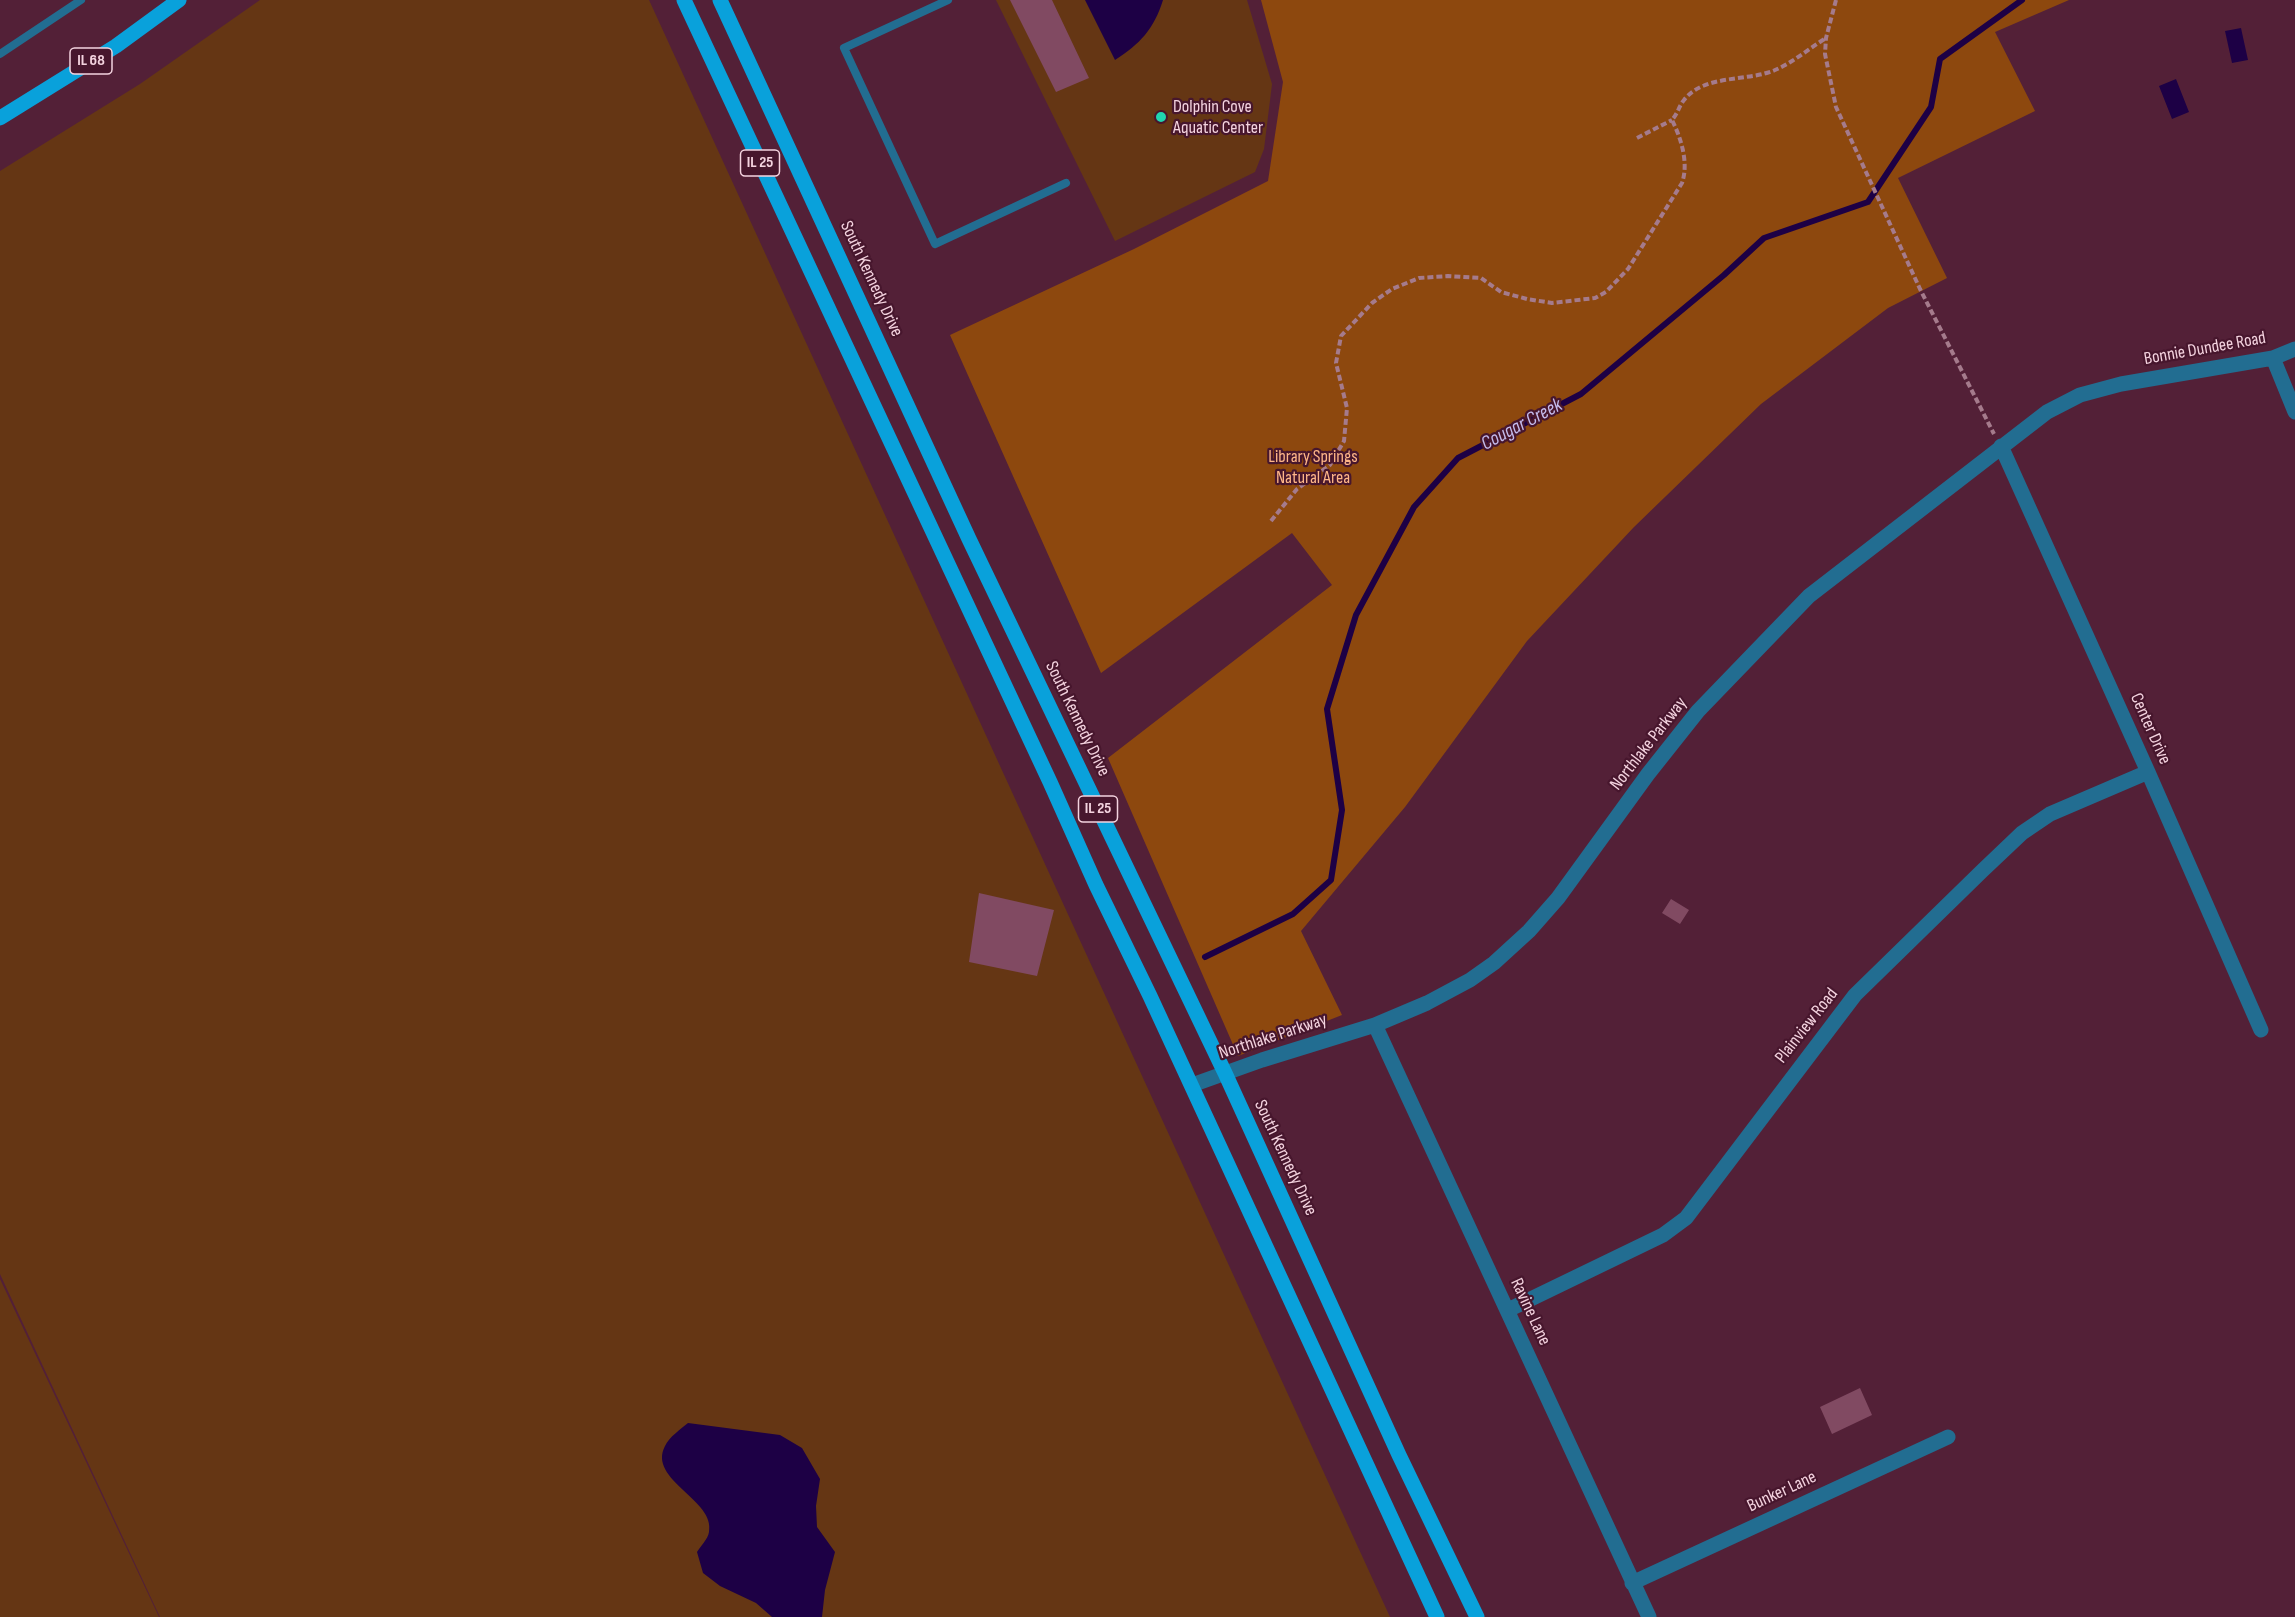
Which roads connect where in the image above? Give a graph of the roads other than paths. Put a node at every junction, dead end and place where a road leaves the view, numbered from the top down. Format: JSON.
{"nodes":[{"id":1,"x":81,"y":0,"type":"edge"},
{"id":2,"x":179,"y":0,"type":"edge"},
{"id":3,"x":684,"y":0,"type":"edge"},
{"id":4,"x":720,"y":0,"type":"edge"},
{"id":5,"x":948,"y":0,"type":"edge"},
{"id":6,"x":0,"y":54,"type":"edge"},
{"id":7,"x":0,"y":118,"type":"edge"},
{"id":8,"x":1066,"y":183,"type":"dead end"},
{"id":9,"x":2295,"y":349,"type":"edge"},
{"id":10,"x":2273,"y":358,"type":"junction"},
{"id":11,"x":2121,"y":384,"type":"joint"},
{"id":12,"x":2295,"y":412,"type":"edge"},
{"id":13,"x":2001,"y":446,"type":"junction"},
{"id":14,"x":2148,"y":772,"type":"junction"},
{"id":15,"x":1375,"y":1025,"type":"junction"},
{"id":16,"x":2261,"y":1030,"type":"dead end"},
{"id":17,"x":1225,"y":1073,"type":"junction"},
{"id":18,"x":1192,"y":1085,"type":"junction"},
{"id":19,"x":1508,"y":1310,"type":"junction"},
{"id":20,"x":1948,"y":1437,"type":"dead end"},
{"id":21,"x":1632,"y":1583,"type":"junction"},
{"id":22,"x":1437,"y":1617,"type":"edge"},
{"id":23,"x":1477,"y":1617,"type":"edge"},
{"id":24,"x":1649,"y":1617,"type":"edge"}],
"edges":[{"from":1,"to":6,"type":"lane"},
{"from":2,"to":7,"type":"main road","number":"IL 68"},
{"from":3,"to":18,"type":"main road","number":"IL 25"},
{"from":4,"to":17,"type":"main road","name":"South Kennedy Drive","number":"IL 25"},
{"from":5,"to":8,"type":"lane"},
{"from":9,"to":10,"type":"street","name":"Bonnie Dundee Road"},
{"from":10,"to":11,"type":"street","name":"Bonnie Dundee Road"},
{"from":10,"to":12,"type":"street"},
{"from":11,"to":13,"type":"street","name":"Northlake Parkway"},
{"from":13,"to":14,"type":"street","name":"Center Drive"},
{"from":13,"to":15,"type":"street","name":"Northlake Parkway"},
{"from":14,"to":16,"type":"street","name":"Center Drive"},
{"from":14,"to":19,"type":"street","name":"Plainview Road"},
{"from":15,"to":17,"type":"street","name":"Northlake Parkway"},
{"from":15,"to":19,"type":"street","name":"Ravine Lane"},
{"from":17,"to":18,"type":"street","name":"Northlake Parkway"},
{"from":17,"to":23,"type":"main road","name":"South Kennedy Drive","number":"IL 25"},
{"from":18,"to":22,"type":"main road","number":"IL 25"},
{"from":19,"to":21,"type":"street","name":"Ravine Lane"},
{"from":20,"to":21,"type":"street","name":"Bunker Lane"},
{"from":21,"to":24,"type":"street","name":"Ravine Lane"}]}
